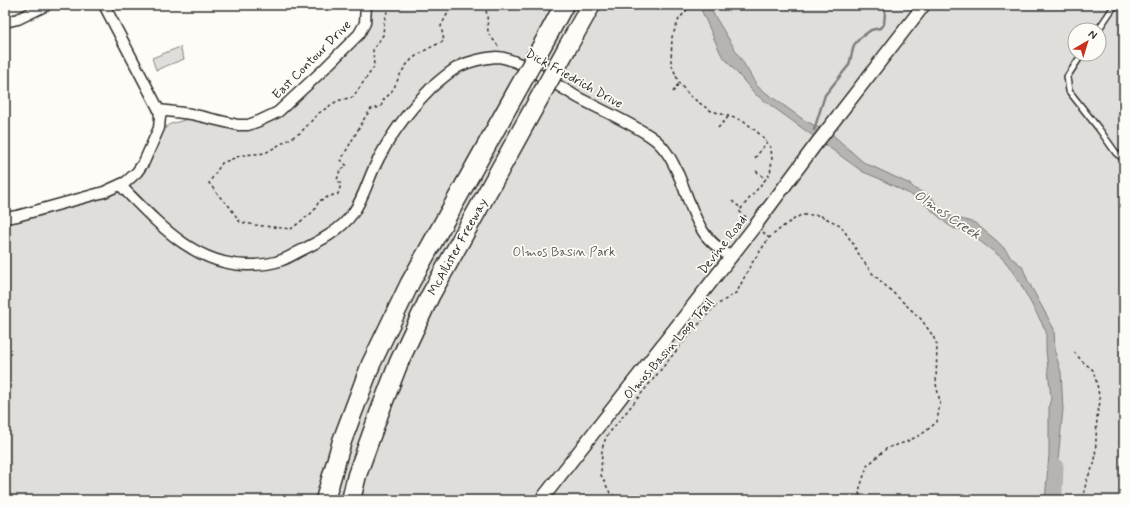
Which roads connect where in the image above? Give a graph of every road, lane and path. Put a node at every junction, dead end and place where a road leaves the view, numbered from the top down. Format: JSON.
{"nodes":[{"id":1,"x":47,"y":5,"type":"edge"},
{"id":2,"x":104,"y":5,"type":"edge"},
{"id":3,"x":366,"y":5,"type":"edge"},
{"id":4,"x":389,"y":5,"type":"edge"},
{"id":5,"x":452,"y":5,"type":"edge"},
{"id":6,"x":484,"y":5,"type":"edge"},
{"id":7,"x":564,"y":5,"type":"edge"},
{"id":8,"x":591,"y":5,"type":"edge"},
{"id":9,"x":691,"y":5,"type":"edge"},
{"id":10,"x":924,"y":5,"type":"edge"},
{"id":11,"x":1115,"y":5,"type":"edge"},
{"id":12,"x":5,"y":22,"type":"edge"},
{"id":13,"x":1103,"y":22,"type":"edge"},
{"id":14,"x":499,"y":48,"type":"dead end"},
{"id":15,"x":1077,"y":62,"type":"edge"},
{"id":16,"x":679,"y":83,"type":"junction"},
{"id":17,"x":673,"y":92,"type":"dead end"},
{"id":18,"x":159,"y":110,"type":"junction"},
{"id":19,"x":729,"y":116,"type":"junction"},
{"id":20,"x":718,"y":128,"type":"dead end"},
{"id":21,"x":767,"y":142,"type":"junction"},
{"id":22,"x":755,"y":158,"type":"dead end"},
{"id":23,"x":1124,"y":159,"type":"edge"},
{"id":24,"x":756,"y":172,"type":"dead end"},
{"id":25,"x":766,"y":179,"type":"junction"},
{"id":26,"x":120,"y":185,"type":"junction"},
{"id":27,"x":732,"y":201,"type":"dead end"},
{"id":28,"x":742,"y":209,"type":"junction"},
{"id":29,"x":5,"y":218,"type":"edge"},
{"id":30,"x":755,"y":226,"type":"junction"},
{"id":31,"x":730,"y":257,"type":"junction"},
{"id":32,"x":1074,"y":352,"type":"dead end"},
{"id":33,"x":325,"y":500,"type":"edge"},
{"id":34,"x":350,"y":500,"type":"edge"},
{"id":35,"x":541,"y":500,"type":"edge"},
{"id":36,"x":620,"y":500,"type":"edge"},
{"id":37,"x":860,"y":500,"type":"edge"},
{"id":38,"x":1082,"y":500,"type":"edge"}],
"edges":[{"from":1,"to":12,"type":"street"},
{"from":2,"to":18,"type":"street"},
{"from":3,"to":18,"type":"street","name":"East Contour Drive"},
{"from":4,"to":5,"type":"path"},
{"from":6,"to":14,"type":"path"},
{"from":7,"to":33,"type":"highway","name":"McAllister Freeway","bridge":true},
{"from":8,"to":34,"type":"highway","name":"McAllister Freeway","bridge":true},
{"from":9,"to":16,"type":"path"},
{"from":10,"to":30,"type":"street","name":"Devine Road"},
{"from":11,"to":13,"type":"lane"},
{"from":15,"to":23,"type":"lane"},
{"from":16,"to":17,"type":"path"},
{"from":16,"to":19,"type":"path"},
{"from":18,"to":26,"type":"street"},
{"from":19,"to":20,"type":"path"},
{"from":19,"to":21,"type":"path"},
{"from":21,"to":22,"type":"path"},
{"from":21,"to":25,"type":"path"},
{"from":24,"to":25,"type":"path"},
{"from":25,"to":28,"type":"path"},
{"from":26,"to":29,"type":"street"},
{"from":26,"to":31,"type":"street","name":"Dick Friedrich Drive"},
{"from":27,"to":28,"type":"path"},
{"from":28,"to":30,"type":"path"},
{"from":30,"to":31,"type":"street","name":"Devine Road"},
{"from":31,"to":35,"type":"street","name":"Devine Road"},
{"from":32,"to":38,"type":"path"},
{"from":36,"to":37,"type":"path","name":"Olmos Basin Loop Trail"}]}
